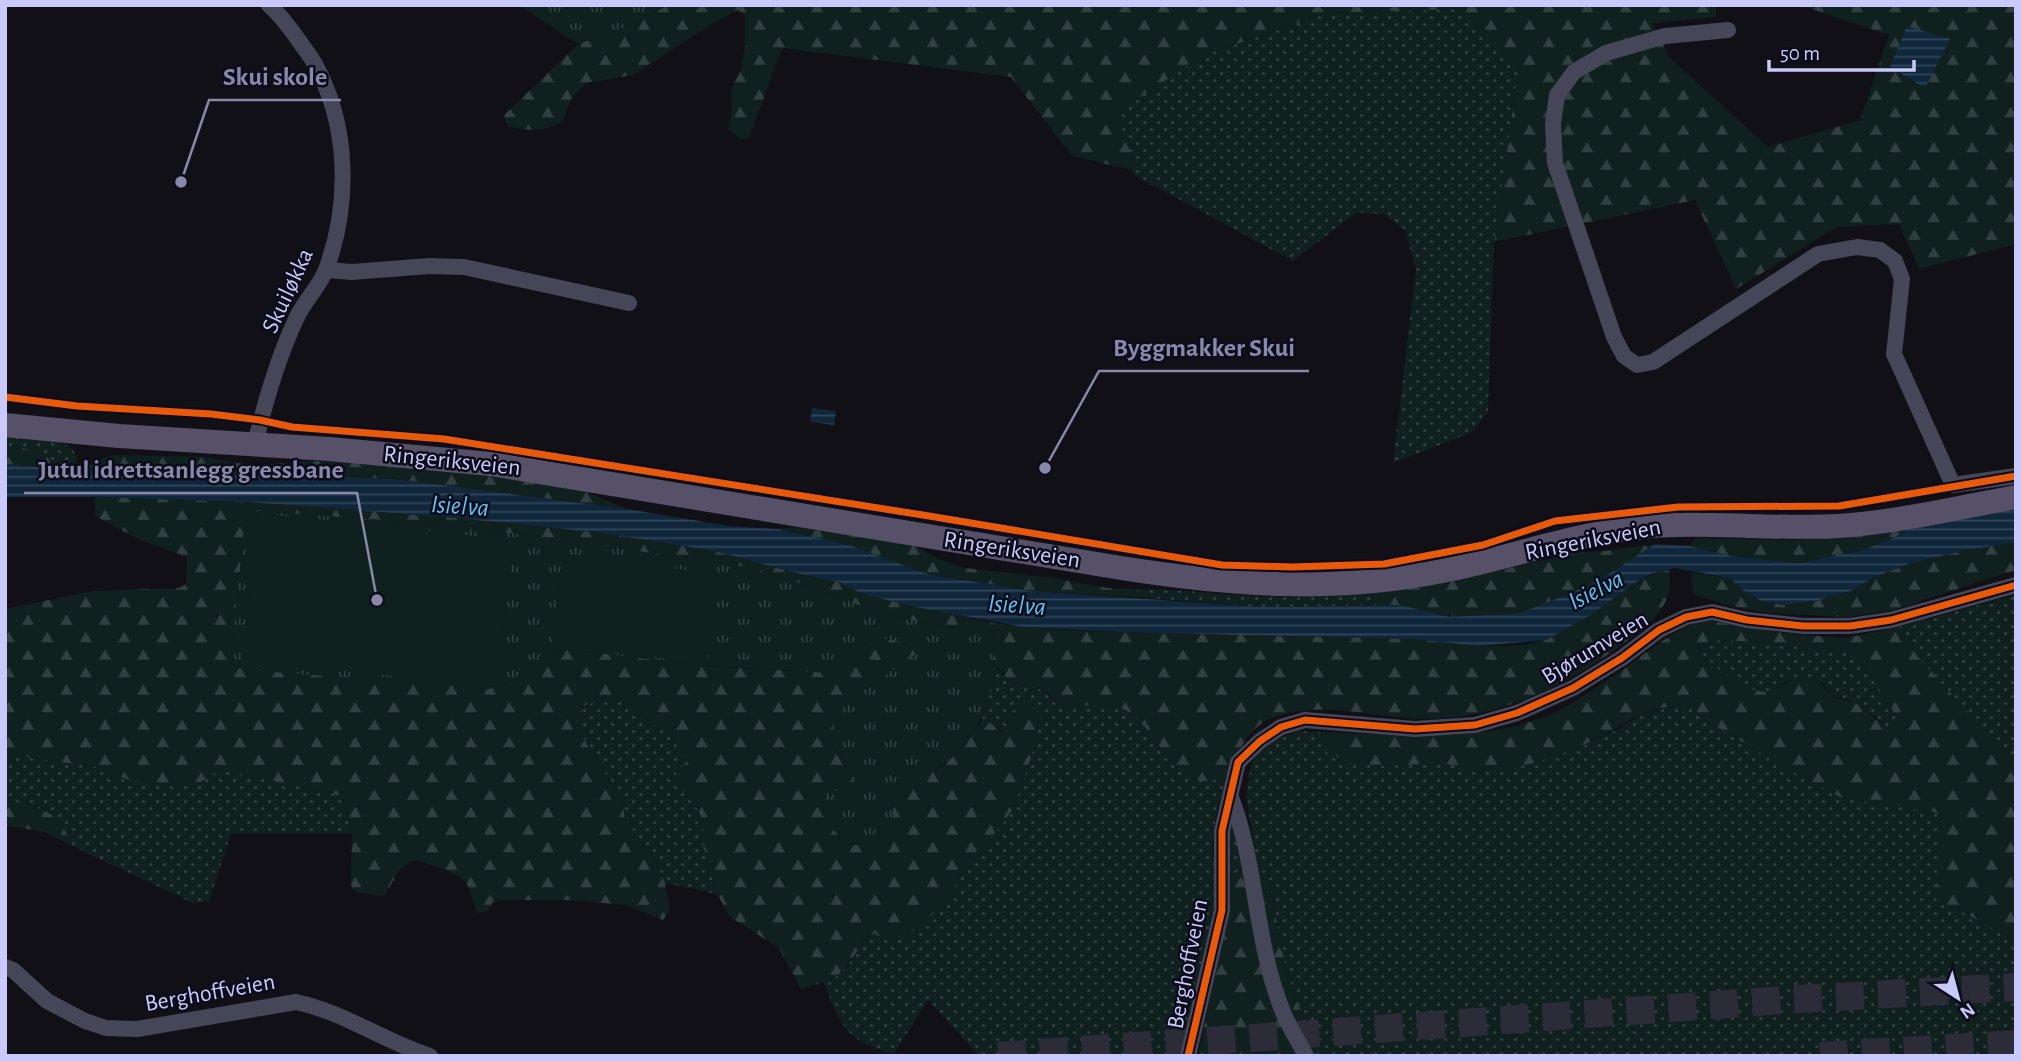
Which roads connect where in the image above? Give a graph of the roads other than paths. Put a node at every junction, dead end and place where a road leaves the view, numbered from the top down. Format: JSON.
{"nodes":[{"id":1,"x":269,"y":5,"type":"edge"},
{"id":2,"x":1728,"y":30,"type":"dead end"},
{"id":3,"x":327,"y":270,"type":"junction"},
{"id":4,"x":629,"y":303,"type":"dead end"},
{"id":5,"x":5,"y":425,"type":"edge"},
{"id":6,"x":255,"y":444,"type":"junction"},
{"id":7,"x":2016,"y":476,"type":"edge"},
{"id":8,"x":2016,"y":497,"type":"edge"},
{"id":9,"x":2016,"y":585,"type":"edge"},
{"id":10,"x":1231,"y":797,"type":"junction"},
{"id":11,"x":5,"y":967,"type":"edge"},
{"id":12,"x":430,"y":1056,"type":"edge"},
{"id":13,"x":1188,"y":1056,"type":"edge"},
{"id":14,"x":1306,"y":1056,"type":"edge"}],
"edges":[{"from":1,"to":3,"type":"street","name":"Skuiløkka"},
{"from":2,"to":7,"type":"street"},
{"from":3,"to":4,"type":"street"},
{"from":3,"to":6,"type":"street","name":"Skuiløkka"},
{"from":5,"to":6,"type":"main road","name":"Ringeriksveien"},
{"from":6,"to":8,"type":"main road","name":"Ringeriksveien"},
{"from":9,"to":10,"type":"street","name":"Bjørumveien"},
{"from":10,"to":13,"type":"street","name":"Berghoffveien"},
{"from":10,"to":14,"type":"street"},
{"from":11,"to":12,"type":"street","name":"Berghoffveien"}]}
